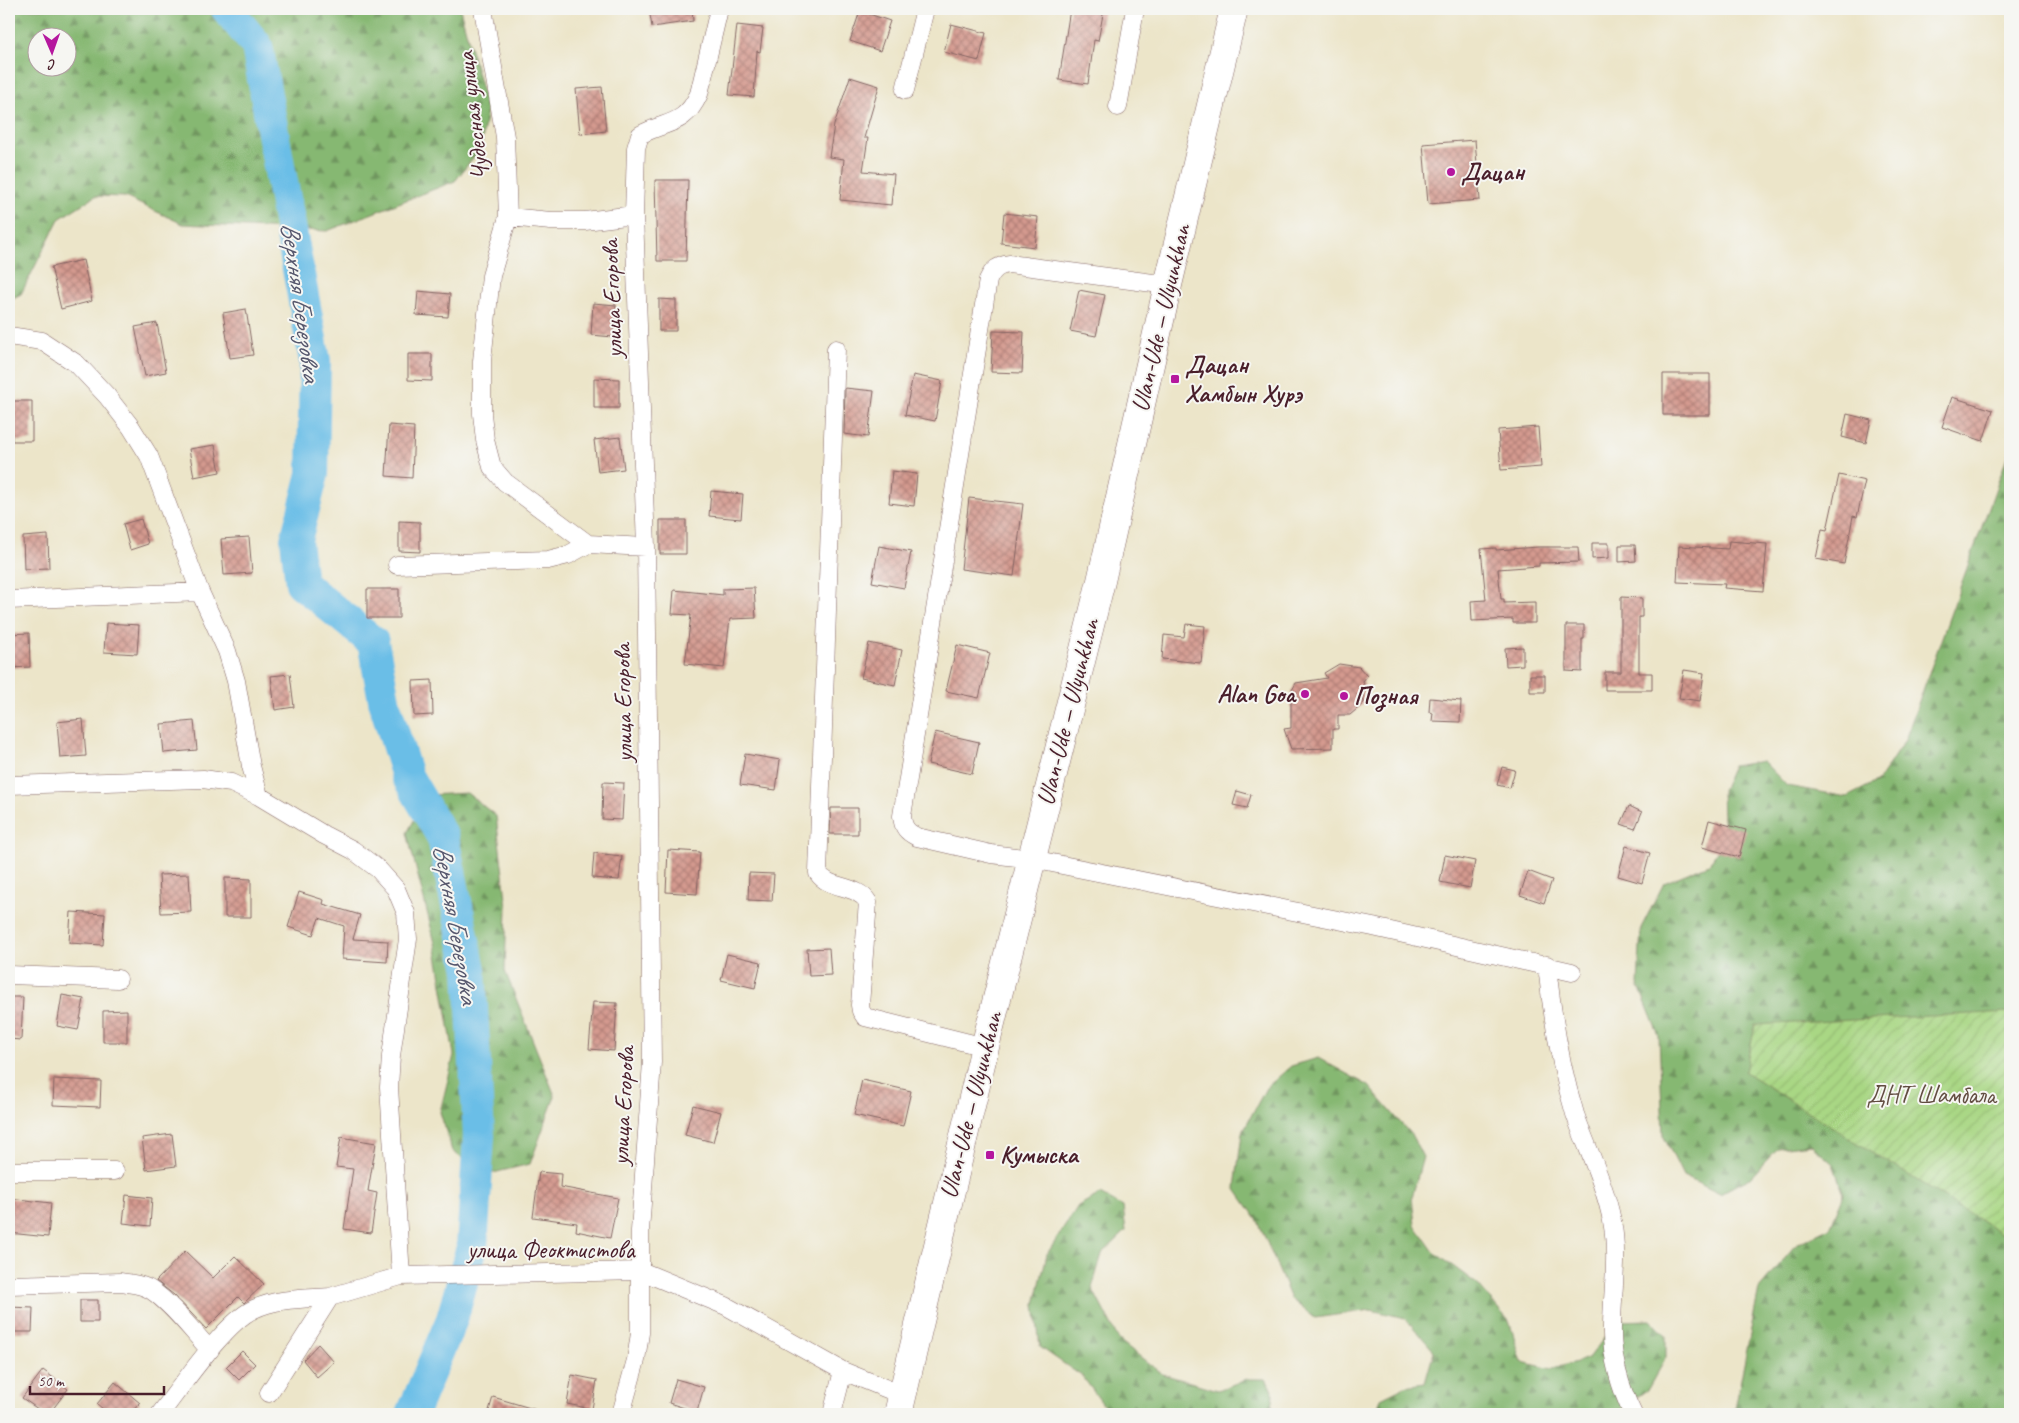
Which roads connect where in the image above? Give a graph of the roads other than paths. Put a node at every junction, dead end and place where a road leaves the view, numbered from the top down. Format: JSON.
{"nodes":[{"id":1,"x":483,"y":9,"type":"edge"},
{"id":2,"x":719,"y":9,"type":"edge"},
{"id":3,"x":925,"y":9,"type":"edge"},
{"id":4,"x":1135,"y":9,"type":"edge"},
{"id":5,"x":1234,"y":9,"type":"edge"},
{"id":6,"x":904,"y":90,"type":"dead end"},
{"id":7,"x":1118,"y":107,"type":"dead end"},
{"id":8,"x":634,"y":215,"type":"junction"},
{"id":9,"x":508,"y":217,"type":"junction"},
{"id":10,"x":1168,"y":285,"type":"junction"},
{"id":11,"x":9,"y":336,"type":"edge"},
{"id":12,"x":836,"y":349,"type":"dead end"},
{"id":13,"x":588,"y":544,"type":"junction"},
{"id":14,"x":646,"y":547,"type":"junction"},
{"id":15,"x":397,"y":565,"type":"dead end"},
{"id":16,"x":200,"y":592,"type":"junction"},
{"id":17,"x":9,"y":600,"type":"edge"},
{"id":18,"x":9,"y":785,"type":"edge"},
{"id":19,"x":259,"y":796,"type":"junction"},
{"id":20,"x":1032,"y":859,"type":"junction"},
{"id":21,"x":1547,"y":965,"type":"junction"},
{"id":22,"x":1572,"y":972,"type":"dead end"},
{"id":23,"x":9,"y":975,"type":"edge"},
{"id":24,"x":118,"y":979,"type":"dead end"},
{"id":25,"x":985,"y":1047,"type":"junction"},
{"id":26,"x":9,"y":1171,"type":"edge"},
{"id":27,"x":115,"y":1171,"type":"dead end"},
{"id":28,"x":640,"y":1272,"type":"junction"},
{"id":29,"x":401,"y":1276,"type":"junction"},
{"id":30,"x":9,"y":1285,"type":"edge"},
{"id":31,"x":330,"y":1297,"type":"junction"},
{"id":32,"x":210,"y":1350,"type":"junction"},
{"id":33,"x":843,"y":1371,"type":"junction"},
{"id":34,"x":269,"y":1393,"type":"dead end"},
{"id":35,"x":900,"y":1405,"type":"edge"},
{"id":36,"x":160,"y":1414,"type":"edge"},
{"id":37,"x":622,"y":1414,"type":"edge"},
{"id":38,"x":832,"y":1414,"type":"edge"},
{"id":39,"x":1633,"y":1414,"type":"edge"}],
"edges":[{"from":1,"to":9,"type":"street","name":"Чудесная улица"},
{"from":2,"to":8,"type":"street","name":"улица Егорова"},
{"from":3,"to":6,"type":"street"},
{"from":4,"to":7,"type":"street"},
{"from":5,"to":10,"type":"main road","name":"Ulan-Ude — Ulyunkhan"},
{"from":8,"to":9,"type":"street"},
{"from":8,"to":14,"type":"street","name":"улица Егорова"},
{"from":9,"to":13,"type":"street","name":"Чудесная улица"},
{"from":10,"to":20,"type":"main road","name":"Ulan-Ude — Ulyunkhan"},
{"from":10,"to":20,"type":"street"},
{"from":11,"to":16,"type":"street"},
{"from":12,"to":25,"type":"street"},
{"from":13,"to":14,"type":"street"},
{"from":13,"to":15,"type":"street"},
{"from":14,"to":28,"type":"street","name":"улица Егорова"},
{"from":16,"to":17,"type":"street"},
{"from":16,"to":19,"type":"street"},
{"from":18,"to":19,"type":"street"},
{"from":19,"to":29,"type":"street"},
{"from":20,"to":21,"type":"street"},
{"from":20,"to":25,"type":"main road","name":"Ulan-Ude — Ulyunkhan"},
{"from":21,"to":22,"type":"street"},
{"from":21,"to":39,"type":"street"},
{"from":23,"to":24,"type":"street"},
{"from":25,"to":35,"type":"main road","name":"Ulan-Ude — Ulyunkhan"},
{"from":26,"to":27,"type":"street"},
{"from":28,"to":29,"type":"street","name":"улица Феоктистова"},
{"from":28,"to":33,"type":"street","name":"улица Феоктистова"},
{"from":28,"to":37,"type":"street","name":"улица Егорова"},
{"from":29,"to":31,"type":"street","name":"улица Феоктистова"},
{"from":30,"to":32,"type":"street"},
{"from":31,"to":32,"type":"street","name":"улица Феоктистова"},
{"from":31,"to":34,"type":"street"},
{"from":32,"to":36,"type":"street","name":"улица Феоктистова"},
{"from":33,"to":35,"type":"street","name":"улица Феоктистова"},
{"from":33,"to":38,"type":"street"}]}
